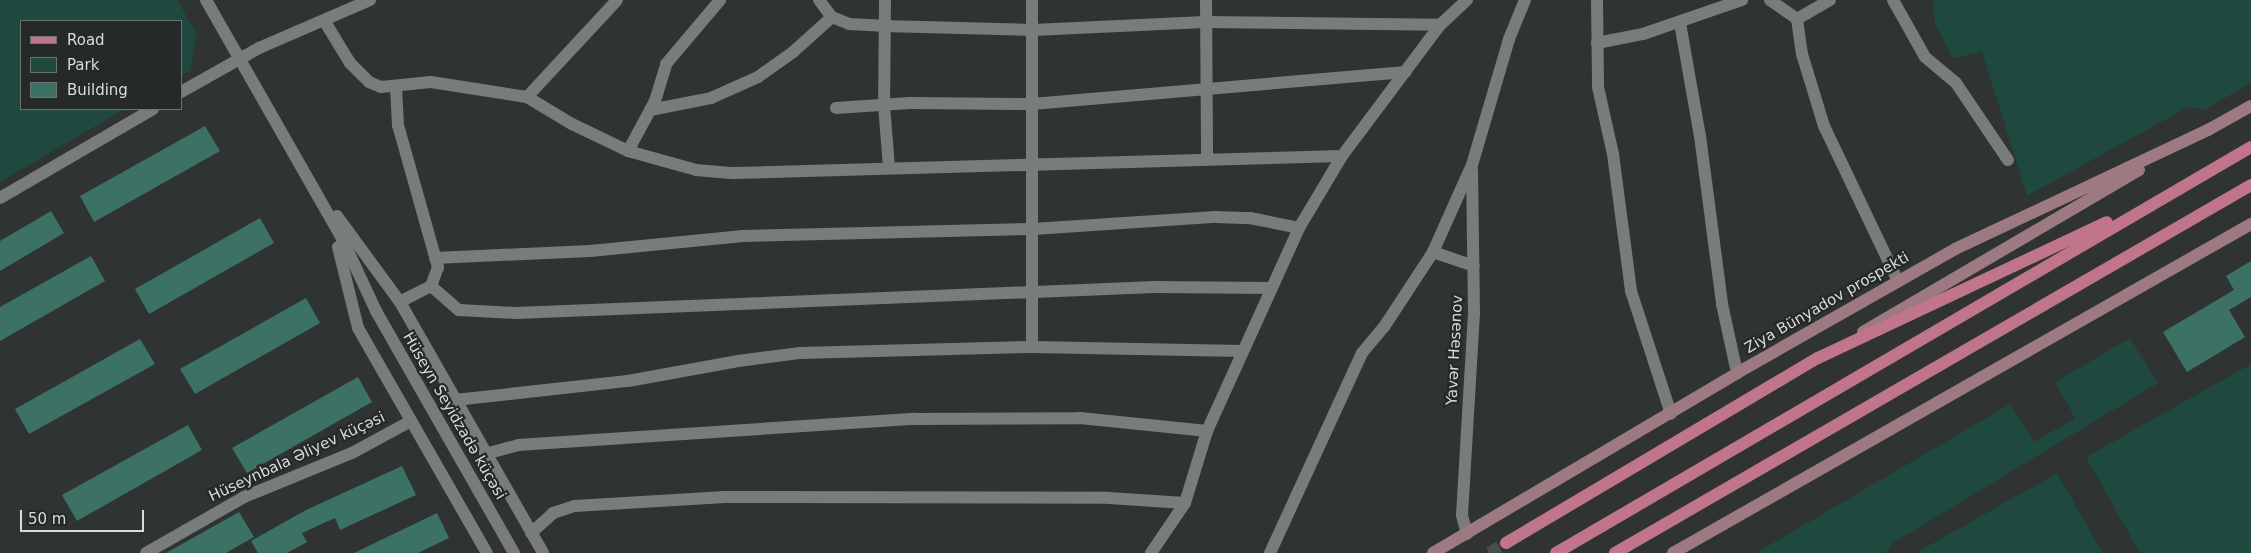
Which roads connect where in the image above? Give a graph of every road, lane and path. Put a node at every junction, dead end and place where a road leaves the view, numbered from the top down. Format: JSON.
{"nodes":[{"id":1,"x":206,"y":0,"type":"edge"},
{"id":2,"x":370,"y":0,"type":"edge"},
{"id":3,"x":617,"y":0,"type":"edge"},
{"id":4,"x":720,"y":0,"type":"edge"},
{"id":5,"x":819,"y":0,"type":"edge"},
{"id":6,"x":885,"y":0,"type":"edge"},
{"id":7,"x":1032,"y":0,"type":"edge"},
{"id":8,"x":1206,"y":0,"type":"edge"},
{"id":9,"x":1467,"y":0,"type":"edge"},
{"id":10,"x":1525,"y":0,"type":"edge"},
{"id":11,"x":1596,"y":0,"type":"edge"},
{"id":12,"x":1742,"y":0,"type":"edge"},
{"id":13,"x":1770,"y":0,"type":"edge"},
{"id":14,"x":1830,"y":0,"type":"edge"},
{"id":15,"x":1893,"y":0,"type":"edge"},
{"id":16,"x":832,"y":17,"type":"junction"},
{"id":17,"x":1796,"y":19,"type":"junction"},
{"id":18,"x":325,"y":22,"type":"junction"},
{"id":19,"x":1205,"y":22,"type":"junction"},
{"id":20,"x":1680,"y":23,"type":"junction"},
{"id":21,"x":1440,"y":25,"type":"junction"},
{"id":22,"x":883,"y":26,"type":"junction"},
{"id":23,"x":1033,"y":30,"type":"junction"},
{"id":24,"x":1597,"y":43,"type":"junction"},
{"id":25,"x":239,"y":58,"type":"junction"},
{"id":26,"x":1406,"y":72,"type":"junction"},
{"id":27,"x":396,"y":87,"type":"junction"},
{"id":28,"x":1205,"y":88,"type":"junction"},
{"id":29,"x":182,"y":91,"type":"edge"},
{"id":30,"x":527,"y":97,"type":"junction"},
{"id":31,"x":1032,"y":104,"type":"junction"},
{"id":32,"x":884,"y":105,"type":"junction"},
{"id":33,"x":2251,"y":106,"type":"edge"},
{"id":34,"x":836,"y":108,"type":"dead end"},
{"id":35,"x":151,"y":110,"type":"edge"},
{"id":36,"x":650,"y":110,"type":"junction"},
{"id":37,"x":2208,"y":130,"type":"junction"},
{"id":38,"x":2251,"y":148,"type":"edge"},
{"id":39,"x":628,"y":151,"type":"junction"},
{"id":40,"x":1342,"y":156,"type":"junction"},
{"id":41,"x":1207,"y":158,"type":"junction"},
{"id":42,"x":2008,"y":160,"type":"dead end"},
{"id":43,"x":1031,"y":165,"type":"junction"},
{"id":44,"x":1472,"y":165,"type":"junction"},
{"id":45,"x":889,"y":167,"type":"junction"},
{"id":46,"x":313,"y":184,"type":"junction"},
{"id":47,"x":2251,"y":184,"type":"edge"},
{"id":48,"x":2179,"y":188,"type":"junction"},
{"id":49,"x":2251,"y":193,"type":"edge"},
{"id":50,"x":0,"y":198,"type":"edge"},
{"id":51,"x":2193,"y":218,"type":"junction"},
{"id":52,"x":2251,"y":224,"type":"edge"},
{"id":53,"x":1299,"y":228,"type":"junction"},
{"id":54,"x":1033,"y":229,"type":"junction"},
{"id":55,"x":1433,"y":252,"type":"junction"},
{"id":56,"x":435,"y":258,"type":"junction"},
{"id":57,"x":1474,"y":266,"type":"junction"},
{"id":58,"x":1898,"y":281,"type":"junction"},
{"id":59,"x":430,"y":286,"type":"junction"},
{"id":60,"x":1272,"y":288,"type":"junction"},
{"id":61,"x":1032,"y":292,"type":"junction"},
{"id":62,"x":400,"y":302,"type":"junction"},
{"id":63,"x":1032,"y":347,"type":"junction"},
{"id":64,"x":1242,"y":351,"type":"junction"},
{"id":65,"x":1818,"y":358,"type":"junction"},
{"id":66,"x":1736,"y":373,"type":"junction"},
{"id":67,"x":455,"y":400,"type":"junction"},
{"id":68,"x":1670,"y":414,"type":"junction"},
{"id":69,"x":411,"y":421,"type":"junction"},
{"id":70,"x":1207,"y":431,"type":"junction"},
{"id":71,"x":485,"y":454,"type":"junction"},
{"id":72,"x":1185,"y":503,"type":"junction"},
{"id":73,"x":531,"y":533,"type":"junction"},
{"id":74,"x":1466,"y":534,"type":"junction"},
{"id":75,"x":1506,"y":543,"type":"tunnel mouth"},
{"id":76,"x":146,"y":553,"type":"edge"},
{"id":77,"x":486,"y":553,"type":"edge"},
{"id":78,"x":514,"y":553,"type":"edge"},
{"id":79,"x":543,"y":553,"type":"edge"},
{"id":80,"x":1151,"y":553,"type":"edge"},
{"id":81,"x":1270,"y":553,"type":"edge"},
{"id":82,"x":1432,"y":553,"type":"edge"},
{"id":83,"x":1556,"y":553,"type":"edge"},
{"id":84,"x":1615,"y":553,"type":"edge"},
{"id":85,"x":1673,"y":553,"type":"edge"}],
"edges":[{"from":1,"to":25,"type":"street"},
{"from":2,"to":18,"type":"street"},
{"from":3,"to":30,"type":"street"},
{"from":4,"to":36,"type":"street"},
{"from":5,"to":16,"type":"street"},
{"from":6,"to":22,"type":"street"},
{"from":7,"to":23,"type":"street"},
{"from":8,"to":19,"type":"street"},
{"from":9,"to":21,"type":"street"},
{"from":10,"to":44,"type":"street"},
{"from":11,"to":24,"type":"street"},
{"from":12,"to":20,"type":"street"},
{"from":13,"to":17,"type":"street"},
{"from":14,"to":17,"type":"street"},
{"from":15,"to":42,"type":"street"},
{"from":16,"to":22,"type":"street"},
{"from":16,"to":36,"type":"street"},
{"from":17,"to":58,"type":"street"},
{"from":18,"to":25,"type":"street"},
{"from":18,"to":27,"type":"street"},
{"from":19,"to":21,"type":"street"},
{"from":19,"to":23,"type":"street"},
{"from":19,"to":28,"type":"street"},
{"from":20,"to":24,"type":"street"},
{"from":20,"to":66,"type":"street"},
{"from":21,"to":26,"type":"street"},
{"from":22,"to":23,"type":"street"},
{"from":22,"to":32,"type":"street"},
{"from":23,"to":31,"type":"street"},
{"from":24,"to":68,"type":"street"},
{"from":25,"to":29,"type":"street"},
{"from":25,"to":46,"type":"street"},
{"from":26,"to":28,"type":"street"},
{"from":26,"to":40,"type":"street"},
{"from":27,"to":30,"type":"street"},
{"from":27,"to":56,"type":"street"},
{"from":28,"to":31,"type":"street"},
{"from":28,"to":41,"type":"street"},
{"from":30,"to":39,"type":"street"},
{"from":31,"to":32,"type":"street"},
{"from":31,"to":43,"type":"street"},
{"from":32,"to":34,"type":"street"},
{"from":32,"to":45,"type":"street"},
{"from":33,"to":37,"type":"main road","name":"Ziya Bünyadov prospekti"},
{"from":35,"to":50,"type":"street"},
{"from":36,"to":39,"type":"street"},
{"from":37,"to":58,"type":"main road","name":"Ziya Bünyadov prospekti"},
{"from":37,"to":65,"type":"main road"},
{"from":38,"to":48,"type":"main road"},
{"from":39,"to":45,"type":"street"},
{"from":40,"to":41,"type":"street"},
{"from":40,"to":53,"type":"street"},
{"from":41,"to":43,"type":"street"},
{"from":43,"to":45,"type":"street"},
{"from":43,"to":54,"type":"street"},
{"from":44,"to":55,"type":"street"},
{"from":44,"to":57,"type":"street","name":"Yavər Həsənov"},
{"from":46,"to":62,"type":"street"},
{"from":46,"to":69,"type":"street"},
{"from":46,"to":78,"type":"street","name":"Hüseyn Seyidzadə küçəsi"},
{"from":47,"to":51,"type":"main road"},
{"from":48,"to":65,"type":"main road"},
{"from":48,"to":83,"type":"main road"},
{"from":49,"to":51,"type":"main road"},
{"from":51,"to":84,"type":"main road"},
{"from":52,"to":85,"type":"main road"},
{"from":53,"to":54,"type":"street"},
{"from":53,"to":60,"type":"street"},
{"from":54,"to":56,"type":"street"},
{"from":54,"to":61,"type":"street"},
{"from":55,"to":57,"type":"street"},
{"from":55,"to":81,"type":"street"},
{"from":56,"to":59,"type":"street"},
{"from":57,"to":74,"type":"street","name":"Yavər Həsənov"},
{"from":58,"to":66,"type":"main road","name":"Ziya Bünyadov prospekti"},
{"from":59,"to":61,"type":"street"},
{"from":59,"to":62,"type":"street"},
{"from":60,"to":61,"type":"street"},
{"from":60,"to":64,"type":"street"},
{"from":61,"to":63,"type":"street"},
{"from":62,"to":67,"type":"street"},
{"from":63,"to":64,"type":"street"},
{"from":63,"to":67,"type":"street"},
{"from":64,"to":70,"type":"street"},
{"from":65,"to":75,"type":"main road"},
{"from":66,"to":68,"type":"main road","name":"Ziya Bünyadov prospekti"},
{"from":67,"to":71,"type":"street"},
{"from":68,"to":74,"type":"main road","name":"Ziya Bünyadov prospekti"},
{"from":69,"to":76,"type":"street","name":"Hüseynbala Əliyev küçəsi"},
{"from":69,"to":77,"type":"street"},
{"from":70,"to":71,"type":"street"},
{"from":70,"to":72,"type":"street"},
{"from":71,"to":73,"type":"street"},
{"from":72,"to":73,"type":"street"},
{"from":72,"to":80,"type":"street"},
{"from":73,"to":79,"type":"street"},
{"from":74,"to":82,"type":"main road","name":"Ziya Bünyadov prospekti"}]}
